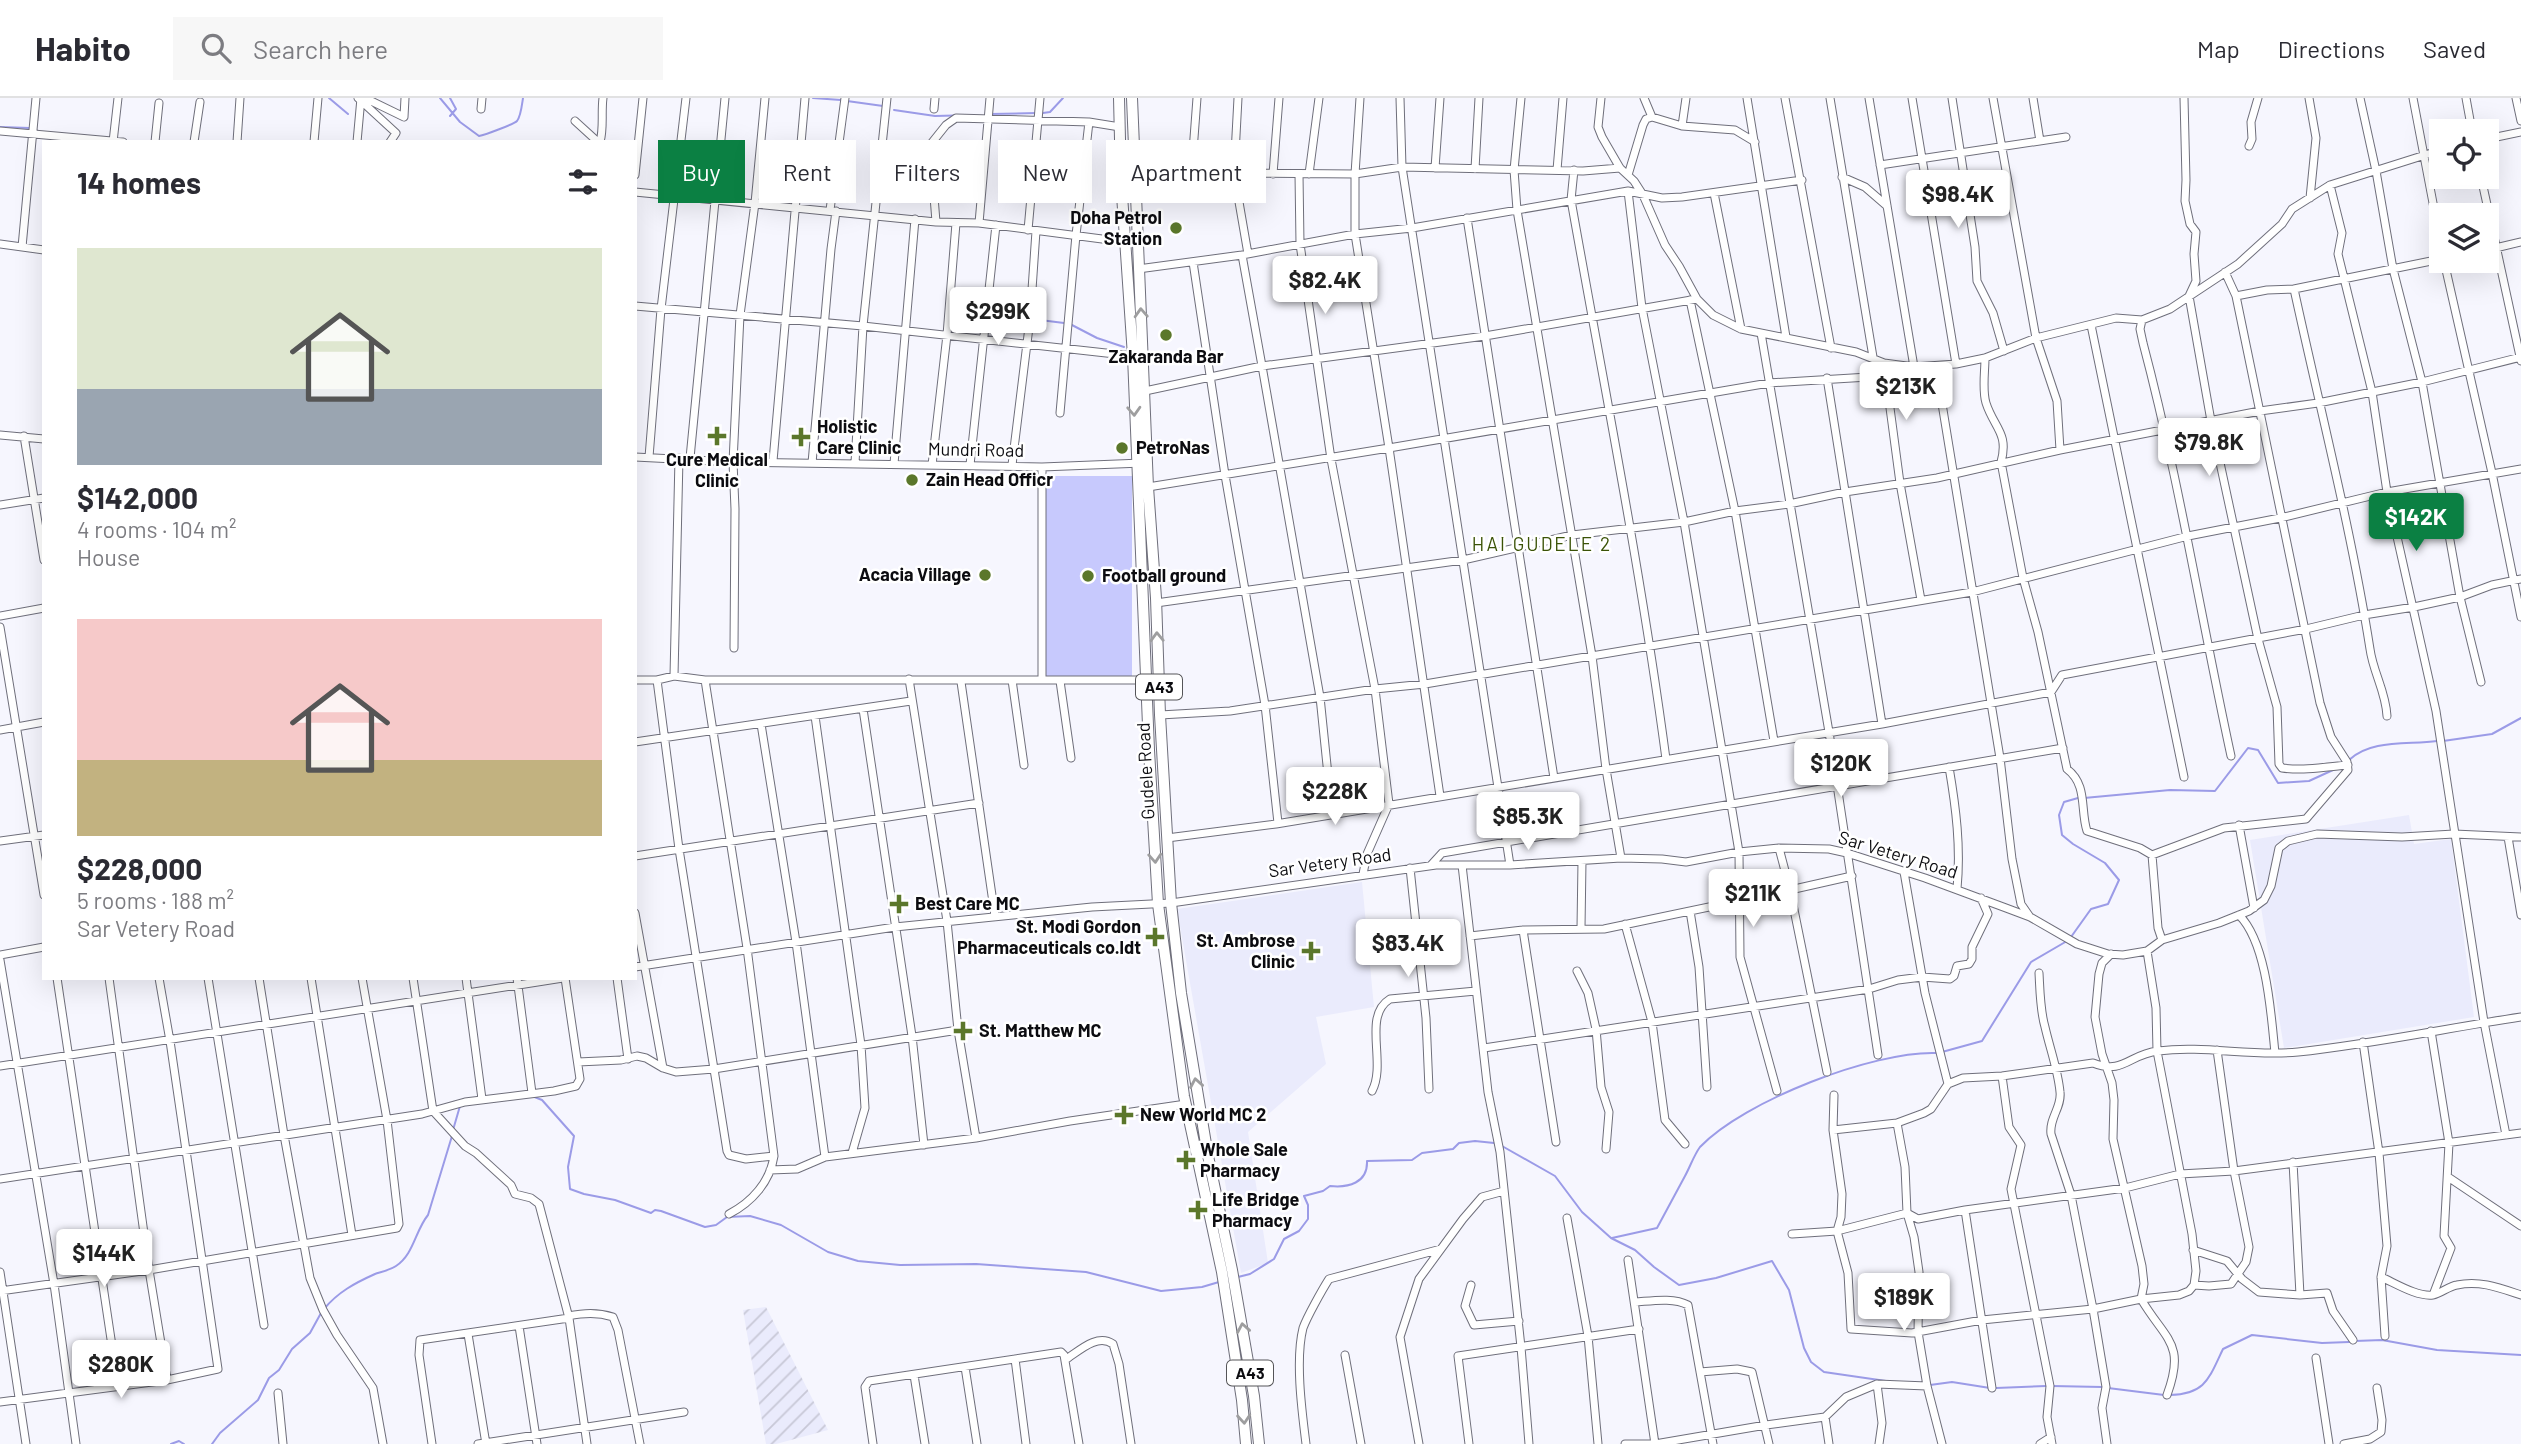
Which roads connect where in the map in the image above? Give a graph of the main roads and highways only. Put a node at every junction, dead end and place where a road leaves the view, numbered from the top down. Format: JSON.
{"nodes":[{"id":1,"x":1119,"y":98,"type":"edge"},
{"id":2,"x":1132,"y":98,"type":"edge"},
{"id":3,"x":1142,"y":463,"type":"junction"},
{"id":4,"x":1227,"y":1271,"type":"junction"},
{"id":5,"x":1233,"y":1302,"type":"junction"},
{"id":6,"x":1246,"y":1444,"type":"edge"},
{"id":7,"x":1259,"y":1444,"type":"edge"}],
"edges":[{"from":1,"to":3,"type":"highway","name":"Gudele Road","number":"A43","one_way":true},
{"from":3,"to":2,"type":"highway","name":"Gudele Road","number":"A43","one_way":true},
{"from":4,"to":3,"type":"highway","name":"Gudele Road","number":"A43","one_way":true},
{"from":3,"to":4,"type":"highway","name":"Gudele Road","number":"A43","one_way":true},
{"from":4,"to":5,"type":"highway","number":"A43"},
{"from":5,"to":6,"type":"highway","number":"A43","one_way":true},
{"from":7,"to":5,"type":"highway","number":"A43","one_way":true}]}
